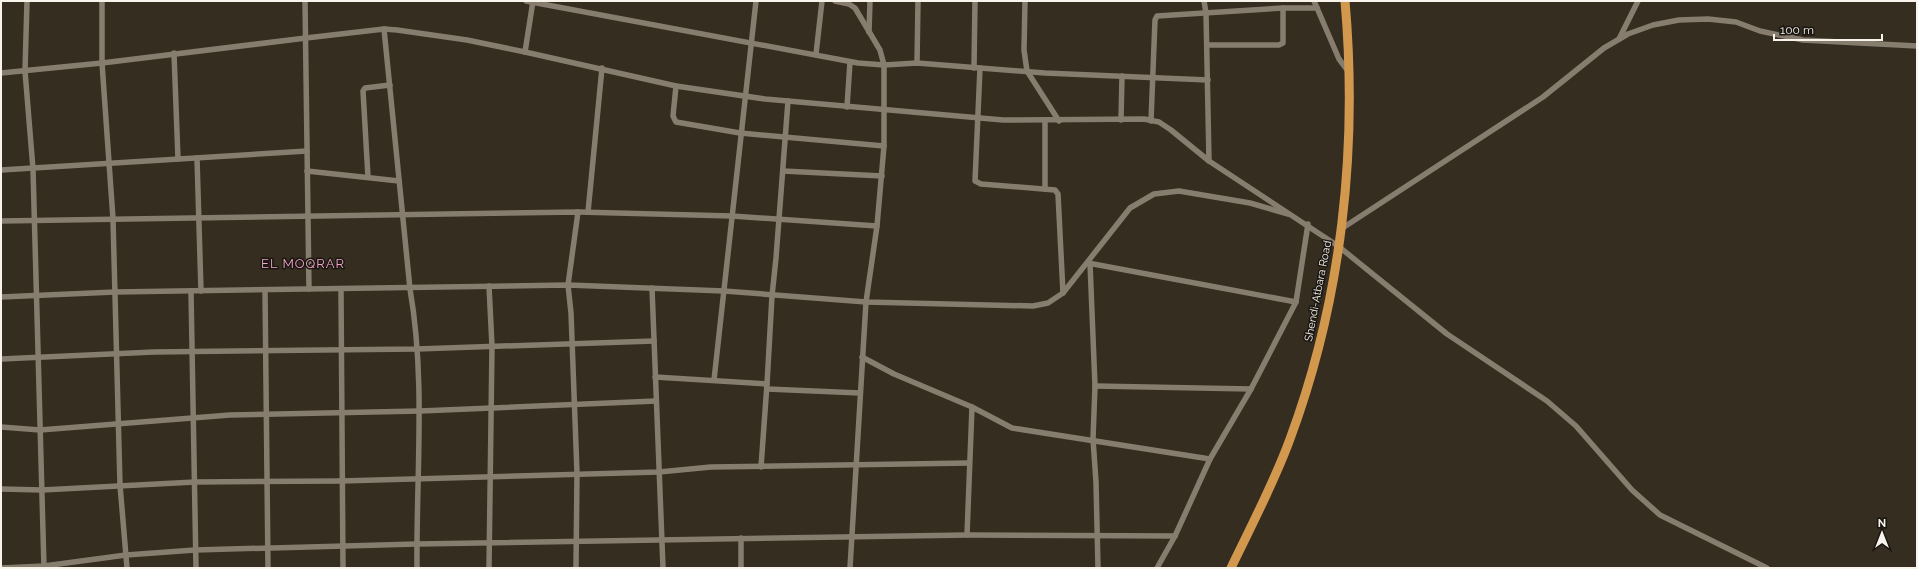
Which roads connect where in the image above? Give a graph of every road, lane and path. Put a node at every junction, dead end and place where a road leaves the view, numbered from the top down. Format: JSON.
{"nodes":[{"id":1,"x":27,"y":1,"type":"edge"},
{"id":2,"x":102,"y":1,"type":"edge"},
{"id":3,"x":305,"y":1,"type":"edge"},
{"id":4,"x":526,"y":1,"type":"edge"},
{"id":5,"x":756,"y":1,"type":"edge"},
{"id":6,"x":822,"y":1,"type":"edge"},
{"id":7,"x":835,"y":1,"type":"edge"},
{"id":8,"x":870,"y":1,"type":"edge"},
{"id":9,"x":918,"y":1,"type":"edge"},
{"id":10,"x":975,"y":1,"type":"edge"},
{"id":11,"x":1025,"y":1,"type":"edge"},
{"id":12,"x":1204,"y":1,"type":"edge"},
{"id":13,"x":1314,"y":1,"type":"edge"},
{"id":14,"x":1345,"y":1,"type":"edge"},
{"id":15,"x":1638,"y":1,"type":"edge"},
{"id":16,"x":533,"y":2,"type":"edge"},
{"id":17,"x":1282,"y":8,"type":"junction"},
{"id":18,"x":1317,"y":8,"type":"junction"},
{"id":19,"x":1206,"y":13,"type":"junction"},
{"id":20,"x":384,"y":29,"type":"junction"},
{"id":21,"x":869,"y":32,"type":"junction"},
{"id":22,"x":306,"y":38,"type":"junction"},
{"id":23,"x":1619,"y":39,"type":"junction"},
{"id":24,"x":750,"y":43,"type":"junction"},
{"id":25,"x":1207,"y":45,"type":"junction"},
{"id":26,"x":1917,"y":46,"type":"edge"},
{"id":27,"x":525,"y":52,"type":"junction"},
{"id":28,"x":174,"y":54,"type":"junction"},
{"id":29,"x":816,"y":54,"type":"junction"},
{"id":30,"x":850,"y":62,"type":"junction"},
{"id":31,"x":102,"y":63,"type":"junction"},
{"id":32,"x":917,"y":63,"type":"junction"},
{"id":33,"x":884,"y":65,"type":"junction"},
{"id":34,"x":602,"y":68,"type":"junction"},
{"id":35,"x":977,"y":68,"type":"junction"},
{"id":36,"x":25,"y":71,"type":"junction"},
{"id":37,"x":1027,"y":71,"type":"junction"},
{"id":38,"x":1,"y":73,"type":"edge"},
{"id":39,"x":1350,"y":73,"type":"junction"},
{"id":40,"x":1122,"y":76,"type":"junction"},
{"id":41,"x":1154,"y":77,"type":"junction"},
{"id":42,"x":1208,"y":80,"type":"junction"},
{"id":43,"x":390,"y":85,"type":"junction"},
{"id":44,"x":676,"y":86,"type":"junction"},
{"id":45,"x":744,"y":96,"type":"junction"},
{"id":46,"x":788,"y":101,"type":"junction"},
{"id":47,"x":847,"y":107,"type":"junction"},
{"id":48,"x":884,"y":110,"type":"junction"},
{"id":49,"x":978,"y":118,"type":"junction"},
{"id":50,"x":1045,"y":120,"type":"junction"},
{"id":51,"x":1121,"y":120,"type":"junction"},
{"id":52,"x":1059,"y":121,"type":"junction"},
{"id":53,"x":1151,"y":121,"type":"junction"},
{"id":54,"x":740,"y":133,"type":"junction"},
{"id":55,"x":786,"y":136,"type":"junction"},
{"id":56,"x":884,"y":146,"type":"junction"},
{"id":57,"x":307,"y":151,"type":"junction"},
{"id":58,"x":197,"y":158,"type":"junction"},
{"id":59,"x":178,"y":159,"type":"junction"},
{"id":60,"x":1209,"y":161,"type":"junction"},
{"id":61,"x":110,"y":163,"type":"junction"},
{"id":62,"x":33,"y":169,"type":"junction"},
{"id":63,"x":1,"y":170,"type":"edge"},
{"id":64,"x":307,"y":171,"type":"junction"},
{"id":65,"x":783,"y":171,"type":"junction"},
{"id":66,"x":882,"y":176,"type":"junction"},
{"id":67,"x":368,"y":177,"type":"junction"},
{"id":68,"x":399,"y":181,"type":"junction"},
{"id":69,"x":1045,"y":189,"type":"junction"},
{"id":70,"x":578,"y":212,"type":"junction"},
{"id":71,"x":588,"y":212,"type":"junction"},
{"id":72,"x":402,"y":215,"type":"junction"},
{"id":73,"x":308,"y":216,"type":"junction"},
{"id":74,"x":732,"y":216,"type":"junction"},
{"id":75,"x":1295,"y":216,"type":"junction"},
{"id":76,"x":198,"y":217,"type":"junction"},
{"id":77,"x":113,"y":219,"type":"junction"},
{"id":78,"x":778,"y":219,"type":"junction"},
{"id":79,"x":1,"y":221,"type":"edge"},
{"id":80,"x":33,"y":222,"type":"junction"},
{"id":81,"x":1308,"y":224,"type":"junction"},
{"id":82,"x":877,"y":226,"type":"junction"},
{"id":83,"x":1341,"y":229,"type":"junction"},
{"id":84,"x":1338,"y":246,"type":"junction"},
{"id":85,"x":1088,"y":263,"type":"junction"},
{"id":86,"x":568,"y":285,"type":"junction"},
{"id":87,"x":490,"y":286,"type":"junction"},
{"id":88,"x":652,"y":288,"type":"junction"},
{"id":89,"x":309,"y":289,"type":"junction"},
{"id":90,"x":341,"y":289,"type":"junction"},
{"id":91,"x":410,"y":289,"type":"junction"},
{"id":92,"x":265,"y":290,"type":"junction"},
{"id":93,"x":191,"y":291,"type":"junction"},
{"id":94,"x":201,"y":291,"type":"junction"},
{"id":95,"x":724,"y":291,"type":"junction"},
{"id":96,"x":115,"y":292,"type":"junction"},
{"id":97,"x":1063,"y":293,"type":"junction"},
{"id":98,"x":36,"y":296,"type":"junction"},
{"id":99,"x":772,"y":296,"type":"junction"},
{"id":100,"x":1,"y":297,"type":"edge"},
{"id":101,"x":866,"y":302,"type":"junction"},
{"id":102,"x":1296,"y":302,"type":"junction"},
{"id":103,"x":654,"y":341,"type":"junction"},
{"id":104,"x":572,"y":344,"type":"junction"},
{"id":105,"x":492,"y":346,"type":"junction"},
{"id":106,"x":417,"y":349,"type":"junction"},
{"id":107,"x":265,"y":350,"type":"junction"},
{"id":108,"x":341,"y":350,"type":"junction"},
{"id":109,"x":192,"y":352,"type":"junction"},
{"id":110,"x":117,"y":354,"type":"junction"},
{"id":111,"x":862,"y":357,"type":"junction"},
{"id":112,"x":38,"y":358,"type":"junction"},
{"id":113,"x":1,"y":359,"type":"edge"},
{"id":114,"x":655,"y":377,"type":"junction"},
{"id":115,"x":714,"y":380,"type":"junction"},
{"id":116,"x":767,"y":386,"type":"junction"},
{"id":117,"x":1095,"y":386,"type":"junction"},
{"id":118,"x":1251,"y":389,"type":"junction"},
{"id":119,"x":860,"y":393,"type":"junction"},
{"id":120,"x":656,"y":401,"type":"junction"},
{"id":121,"x":575,"y":405,"type":"junction"},
{"id":122,"x":491,"y":408,"type":"junction"},
{"id":123,"x":972,"y":408,"type":"junction"},
{"id":124,"x":420,"y":411,"type":"junction"},
{"id":125,"x":341,"y":412,"type":"junction"},
{"id":126,"x":266,"y":414,"type":"junction"},
{"id":127,"x":194,"y":418,"type":"junction"},
{"id":128,"x":119,"y":422,"type":"junction"},
{"id":129,"x":1,"y":427,"type":"edge"},
{"id":130,"x":40,"y":430,"type":"junction"},
{"id":131,"x":1093,"y":440,"type":"junction"},
{"id":132,"x":1210,"y":459,"type":"junction"},
{"id":133,"x":969,"y":463,"type":"junction"},
{"id":134,"x":856,"y":465,"type":"junction"},
{"id":135,"x":760,"y":467,"type":"junction"},
{"id":136,"x":659,"y":472,"type":"junction"},
{"id":137,"x":577,"y":473,"type":"junction"},
{"id":138,"x":490,"y":475,"type":"junction"},
{"id":139,"x":418,"y":478,"type":"junction"},
{"id":140,"x":267,"y":481,"type":"junction"},
{"id":141,"x":341,"y":481,"type":"junction"},
{"id":142,"x":195,"y":482,"type":"junction"},
{"id":143,"x":120,"y":486,"type":"junction"},
{"id":144,"x":1,"y":489,"type":"edge"},
{"id":145,"x":42,"y":490,"type":"junction"},
{"id":146,"x":967,"y":535,"type":"junction"},
{"id":147,"x":1097,"y":535,"type":"junction"},
{"id":148,"x":1175,"y":536,"type":"junction"},
{"id":149,"x":741,"y":538,"type":"junction"},
{"id":150,"x":852,"y":538,"type":"junction"},
{"id":151,"x":575,"y":541,"type":"junction"},
{"id":152,"x":662,"y":541,"type":"junction"},
{"id":153,"x":489,"y":543,"type":"junction"},
{"id":154,"x":417,"y":544,"type":"junction"},
{"id":155,"x":342,"y":547,"type":"junction"},
{"id":156,"x":268,"y":549,"type":"junction"},
{"id":157,"x":195,"y":550,"type":"junction"},
{"id":158,"x":126,"y":555,"type":"junction"},
{"id":159,"x":44,"y":567,"type":"edge"},
{"id":160,"x":1,"y":568,"type":"edge"},
{"id":161,"x":126,"y":568,"type":"edge"},
{"id":162,"x":196,"y":568,"type":"edge"},
{"id":163,"x":268,"y":568,"type":"edge"},
{"id":164,"x":343,"y":568,"type":"edge"},
{"id":165,"x":417,"y":568,"type":"edge"},
{"id":166,"x":489,"y":568,"type":"edge"},
{"id":167,"x":576,"y":568,"type":"edge"},
{"id":168,"x":663,"y":568,"type":"edge"},
{"id":169,"x":741,"y":568,"type":"edge"},
{"id":170,"x":850,"y":568,"type":"edge"},
{"id":171,"x":1098,"y":568,"type":"edge"},
{"id":172,"x":1157,"y":568,"type":"edge"},
{"id":173,"x":1231,"y":568,"type":"edge"},
{"id":174,"x":1767,"y":568,"type":"edge"}],
"edges":[{"from":1,"to":36,"type":"street"},
{"from":2,"to":31,"type":"street"},
{"from":3,"to":22,"type":"street"},
{"from":4,"to":16,"type":"street"},
{"from":5,"to":24,"type":"street"},
{"from":6,"to":29,"type":"street"},
{"from":7,"to":21,"type":"street"},
{"from":8,"to":21,"type":"street"},
{"from":9,"to":32,"type":"street"},
{"from":10,"to":35,"type":"street"},
{"from":11,"to":37,"type":"street"},
{"from":12,"to":19,"type":"street"},
{"from":13,"to":18,"type":"street"},
{"from":14,"to":39,"type":"highway","name":"Shendi-Atbara Road"},
{"from":15,"to":23,"type":"street"},
{"from":16,"to":24,"type":"street"},
{"from":16,"to":27,"type":"street"},
{"from":17,"to":18,"type":"street"},
{"from":17,"to":19,"type":"street"},
{"from":17,"to":25,"type":"street"},
{"from":18,"to":39,"type":"street"},
{"from":19,"to":25,"type":"street"},
{"from":19,"to":41,"type":"street"},
{"from":20,"to":22,"type":"street"},
{"from":20,"to":27,"type":"street"},
{"from":20,"to":43,"type":"street"},
{"from":21,"to":33,"type":"street"},
{"from":22,"to":28,"type":"street"},
{"from":22,"to":57,"type":"street"},
{"from":23,"to":26,"type":"street"},
{"from":23,"to":83,"type":"street"},
{"from":24,"to":29,"type":"street"},
{"from":24,"to":45,"type":"street"},
{"from":25,"to":42,"type":"street"},
{"from":27,"to":34,"type":"street"},
{"from":28,"to":31,"type":"street"},
{"from":28,"to":59,"type":"street"},
{"from":29,"to":30,"type":"street"},
{"from":30,"to":33,"type":"street"},
{"from":30,"to":47,"type":"street"},
{"from":31,"to":36,"type":"street"},
{"from":31,"to":61,"type":"street"},
{"from":32,"to":33,"type":"street"},
{"from":32,"to":35,"type":"street"},
{"from":33,"to":48,"type":"street"},
{"from":34,"to":44,"type":"street"},
{"from":34,"to":71,"type":"street"},
{"from":35,"to":37,"type":"street"},
{"from":35,"to":49,"type":"street"},
{"from":36,"to":38,"type":"street"},
{"from":36,"to":62,"type":"street"},
{"from":37,"to":40,"type":"street"},
{"from":37,"to":52,"type":"street"},
{"from":39,"to":83,"type":"highway","name":"Shendi-Atbara Road"},
{"from":40,"to":41,"type":"street"},
{"from":40,"to":51,"type":"street"},
{"from":41,"to":42,"type":"street"},
{"from":41,"to":53,"type":"street"},
{"from":42,"to":60,"type":"street"},
{"from":43,"to":67,"type":"street"},
{"from":43,"to":68,"type":"street"},
{"from":44,"to":45,"type":"street"},
{"from":44,"to":54,"type":"street"},
{"from":45,"to":46,"type":"street"},
{"from":45,"to":54,"type":"street"},
{"from":46,"to":47,"type":"street"},
{"from":46,"to":55,"type":"street"},
{"from":47,"to":48,"type":"street"},
{"from":48,"to":49,"type":"street"},
{"from":48,"to":56,"type":"street"},
{"from":49,"to":50,"type":"street"},
{"from":49,"to":69,"type":"street"},
{"from":50,"to":52,"type":"street"},
{"from":50,"to":69,"type":"street"},
{"from":51,"to":52,"type":"street"},
{"from":51,"to":53,"type":"street"},
{"from":53,"to":60,"type":"street"},
{"from":54,"to":55,"type":"street"},
{"from":54,"to":74,"type":"street"},
{"from":55,"to":56,"type":"street"},
{"from":55,"to":65,"type":"street"},
{"from":56,"to":66,"type":"street"},
{"from":57,"to":58,"type":"street"},
{"from":57,"to":64,"type":"street"},
{"from":58,"to":59,"type":"street"},
{"from":58,"to":76,"type":"street"},
{"from":59,"to":61,"type":"street"},
{"from":60,"to":75,"type":"street"},
{"from":61,"to":62,"type":"street"},
{"from":61,"to":77,"type":"street"},
{"from":62,"to":63,"type":"street"},
{"from":62,"to":80,"type":"street"},
{"from":64,"to":67,"type":"street"},
{"from":64,"to":73,"type":"street"},
{"from":65,"to":66,"type":"street"},
{"from":65,"to":78,"type":"street"},
{"from":66,"to":82,"type":"street"},
{"from":67,"to":68,"type":"street"},
{"from":68,"to":72,"type":"street"},
{"from":69,"to":97,"type":"street"},
{"from":70,"to":71,"type":"street"},
{"from":70,"to":72,"type":"street"},
{"from":70,"to":86,"type":"street"},
{"from":71,"to":74,"type":"street"},
{"from":72,"to":73,"type":"street"},
{"from":72,"to":91,"type":"street"},
{"from":73,"to":76,"type":"street"},
{"from":73,"to":89,"type":"street"},
{"from":74,"to":78,"type":"street"},
{"from":74,"to":95,"type":"street"},
{"from":75,"to":81,"type":"street"},
{"from":75,"to":85,"type":"street"},
{"from":76,"to":77,"type":"street"},
{"from":76,"to":94,"type":"street"},
{"from":77,"to":80,"type":"street"},
{"from":77,"to":96,"type":"street"},
{"from":78,"to":82,"type":"street"},
{"from":78,"to":99,"type":"street"},
{"from":79,"to":80,"type":"street"},
{"from":80,"to":98,"type":"street"},
{"from":81,"to":84,"type":"street"},
{"from":81,"to":102,"type":"street"},
{"from":82,"to":101,"type":"street"},
{"from":83,"to":84,"type":"highway","name":"Shendi-Atbara Road"},
{"from":84,"to":173,"type":"highway","name":"Shendi-Atbara Road"},
{"from":84,"to":174,"type":"street"},
{"from":85,"to":97,"type":"street"},
{"from":85,"to":102,"type":"street"},
{"from":85,"to":117,"type":"street"},
{"from":86,"to":87,"type":"street"},
{"from":86,"to":88,"type":"street"},
{"from":86,"to":104,"type":"street"},
{"from":87,"to":91,"type":"street"},
{"from":87,"to":105,"type":"street"},
{"from":88,"to":95,"type":"street"},
{"from":88,"to":103,"type":"street"},
{"from":89,"to":90,"type":"street"},
{"from":89,"to":92,"type":"street"},
{"from":90,"to":91,"type":"street"},
{"from":90,"to":108,"type":"street"},
{"from":91,"to":106,"type":"street"},
{"from":92,"to":94,"type":"street"},
{"from":92,"to":107,"type":"street"},
{"from":93,"to":94,"type":"street"},
{"from":93,"to":96,"type":"street"},
{"from":93,"to":109,"type":"street"},
{"from":95,"to":99,"type":"street"},
{"from":95,"to":115,"type":"street"},
{"from":96,"to":98,"type":"street"},
{"from":96,"to":110,"type":"street"},
{"from":97,"to":101,"type":"street"},
{"from":98,"to":100,"type":"street"},
{"from":98,"to":112,"type":"street"},
{"from":99,"to":101,"type":"street"},
{"from":99,"to":116,"type":"street"},
{"from":101,"to":111,"type":"street"},
{"from":102,"to":118,"type":"street"},
{"from":103,"to":104,"type":"street"},
{"from":103,"to":114,"type":"street"},
{"from":104,"to":105,"type":"street"},
{"from":104,"to":121,"type":"street"},
{"from":105,"to":106,"type":"street"},
{"from":105,"to":122,"type":"street"},
{"from":106,"to":108,"type":"street"},
{"from":106,"to":124,"type":"street"},
{"from":107,"to":108,"type":"street"},
{"from":107,"to":109,"type":"street"},
{"from":107,"to":126,"type":"street"},
{"from":108,"to":125,"type":"street"},
{"from":109,"to":110,"type":"street"},
{"from":109,"to":127,"type":"street"},
{"from":110,"to":112,"type":"street"},
{"from":110,"to":128,"type":"street"},
{"from":111,"to":119,"type":"street"},
{"from":111,"to":123,"type":"street"},
{"from":112,"to":113,"type":"street"},
{"from":112,"to":130,"type":"street"},
{"from":114,"to":115,"type":"street"},
{"from":114,"to":120,"type":"street"},
{"from":115,"to":116,"type":"street"},
{"from":116,"to":119,"type":"street"},
{"from":116,"to":135,"type":"street"},
{"from":117,"to":118,"type":"street"},
{"from":117,"to":131,"type":"street"},
{"from":118,"to":132,"type":"street"},
{"from":119,"to":134,"type":"street"},
{"from":120,"to":121,"type":"street"},
{"from":120,"to":136,"type":"street"},
{"from":121,"to":122,"type":"street"},
{"from":121,"to":137,"type":"street"},
{"from":122,"to":124,"type":"street"},
{"from":122,"to":138,"type":"street"},
{"from":123,"to":131,"type":"street"},
{"from":123,"to":133,"type":"street"},
{"from":124,"to":125,"type":"street"},
{"from":124,"to":139,"type":"street"},
{"from":125,"to":126,"type":"street"},
{"from":125,"to":141,"type":"street"},
{"from":126,"to":127,"type":"street"},
{"from":126,"to":140,"type":"street"},
{"from":127,"to":128,"type":"street"},
{"from":127,"to":142,"type":"street"},
{"from":128,"to":130,"type":"street"},
{"from":128,"to":143,"type":"street"},
{"from":129,"to":130,"type":"street"},
{"from":130,"to":145,"type":"street"},
{"from":131,"to":132,"type":"street"},
{"from":131,"to":147,"type":"street"},
{"from":132,"to":148,"type":"street"},
{"from":133,"to":134,"type":"street"},
{"from":133,"to":146,"type":"street"},
{"from":134,"to":135,"type":"street"},
{"from":134,"to":150,"type":"street"},
{"from":135,"to":136,"type":"street"},
{"from":136,"to":137,"type":"street"},
{"from":136,"to":152,"type":"street"},
{"from":137,"to":138,"type":"street"},
{"from":137,"to":151,"type":"street"},
{"from":138,"to":139,"type":"street"},
{"from":138,"to":153,"type":"street"},
{"from":139,"to":141,"type":"street"},
{"from":139,"to":154,"type":"street"},
{"from":140,"to":141,"type":"street"},
{"from":140,"to":142,"type":"street"},
{"from":140,"to":156,"type":"street"},
{"from":141,"to":155,"type":"street"},
{"from":142,"to":143,"type":"street"},
{"from":142,"to":157,"type":"street"},
{"from":143,"to":145,"type":"street"},
{"from":143,"to":158,"type":"street"},
{"from":144,"to":145,"type":"street"},
{"from":145,"to":159,"type":"street"},
{"from":146,"to":147,"type":"street"},
{"from":146,"to":150,"type":"street"},
{"from":147,"to":148,"type":"street"},
{"from":147,"to":171,"type":"street"},
{"from":148,"to":172,"type":"street"},
{"from":149,"to":150,"type":"street"},
{"from":149,"to":152,"type":"street"},
{"from":149,"to":169,"type":"street"},
{"from":150,"to":170,"type":"street"},
{"from":151,"to":152,"type":"street"},
{"from":151,"to":153,"type":"street"},
{"from":151,"to":167,"type":"street"},
{"from":152,"to":168,"type":"street"},
{"from":153,"to":154,"type":"street"},
{"from":153,"to":166,"type":"street"},
{"from":154,"to":155,"type":"street"},
{"from":154,"to":165,"type":"street"},
{"from":155,"to":156,"type":"street"},
{"from":155,"to":164,"type":"street"},
{"from":156,"to":157,"type":"street"},
{"from":156,"to":163,"type":"street"},
{"from":157,"to":158,"type":"street"},
{"from":157,"to":162,"type":"street"},
{"from":158,"to":159,"type":"street"},
{"from":158,"to":161,"type":"street"},
{"from":159,"to":160,"type":"street"}]}
